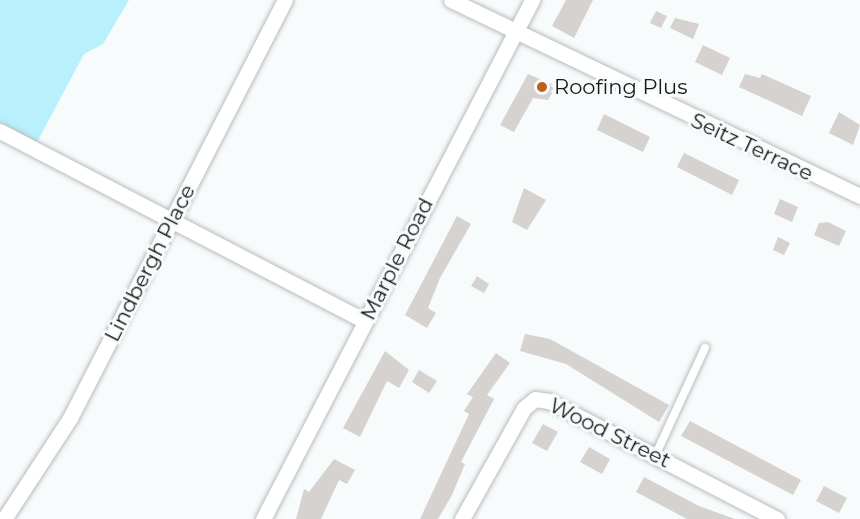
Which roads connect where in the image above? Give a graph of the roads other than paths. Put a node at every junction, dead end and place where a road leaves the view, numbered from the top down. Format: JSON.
{"nodes":[{"id":1,"x":285,"y":0,"type":"edge"},
{"id":2,"x":451,"y":0,"type":"edge"},
{"id":3,"x":532,"y":0,"type":"edge"},
{"id":4,"x":514,"y":33,"type":"junction"},
{"id":5,"x":0,"y":131,"type":"edge"},
{"id":6,"x":860,"y":196,"type":"edge"},
{"id":7,"x":171,"y":220,"type":"junction"},
{"id":8,"x":365,"y":321,"type":"junction"},
{"id":9,"x":705,"y":348,"type":"dead end"},
{"id":10,"x":656,"y":454,"type":"junction"},
{"id":11,"x":4,"y":519,"type":"edge"},
{"id":12,"x":263,"y":519,"type":"edge"},
{"id":13,"x":462,"y":519,"type":"edge"},
{"id":14,"x":777,"y":519,"type":"edge"}],
"edges":[{"from":1,"to":7,"type":"street","name":"Lindbergh Place"},
{"from":2,"to":4,"type":"street","name":"Seitz Terrace"},
{"from":3,"to":4,"type":"street","name":"Marple Road"},
{"from":4,"to":6,"type":"street","name":"Seitz Terrace"},
{"from":4,"to":8,"type":"street","name":"Marple Road"},
{"from":5,"to":7,"type":"street"},
{"from":7,"to":8,"type":"street"},
{"from":7,"to":11,"type":"street","name":"Lindbergh Place"},
{"from":8,"to":12,"type":"street","name":"Marple Road"},
{"from":9,"to":10,"type":"lane"},
{"from":10,"to":13,"type":"street","name":"Wood Street"},
{"from":10,"to":14,"type":"street","name":"Wood Street"}]}
